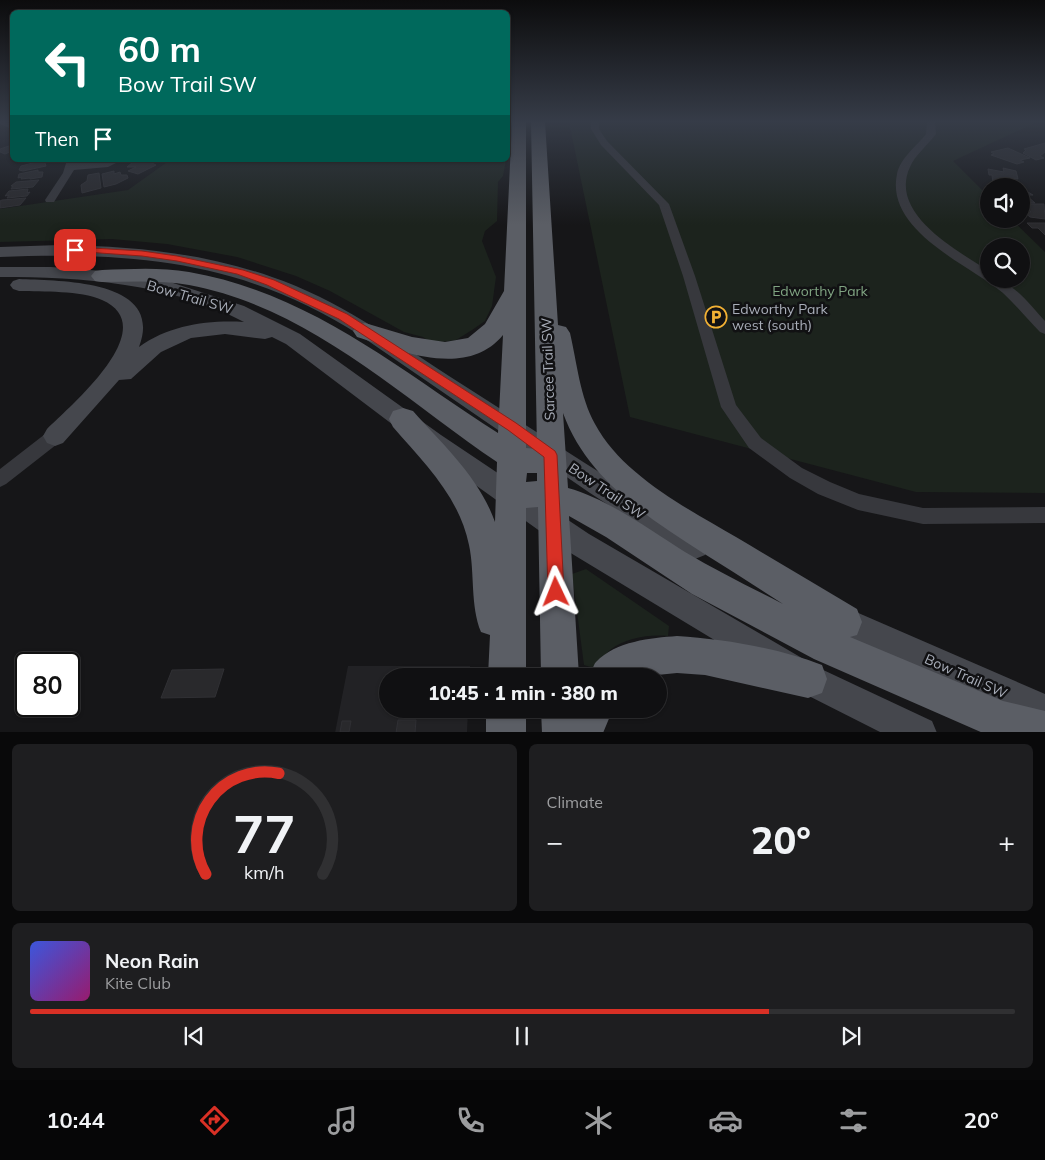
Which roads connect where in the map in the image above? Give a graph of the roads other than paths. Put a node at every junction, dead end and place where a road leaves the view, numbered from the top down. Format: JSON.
{"nodes":[{"id":1,"x":518,"y":156,"type":"edge"},
{"id":2,"x":539,"y":156,"type":"edge"},
{"id":3,"x":617,"y":156,"type":"edge"},
{"id":4,"x":912,"y":156,"type":"edge"},
{"id":5,"x":112,"y":162,"type":"edge"},
{"id":6,"x":71,"y":164,"type":"edge"},
{"id":7,"x":50,"y":200,"type":"dead end"},
{"id":8,"x":0,"y":252,"type":"edge"},
{"id":9,"x":980,"y":271,"type":"edge"},
{"id":10,"x":0,"y":272,"type":"edge"},
{"id":11,"x":102,"y":276,"type":"junction"},
{"id":12,"x":0,"y":284,"type":"edge"},
{"id":13,"x":1004,"y":288,"type":"edge"},
{"id":14,"x":515,"y":293,"type":"junction"},
{"id":15,"x":545,"y":296,"type":"junction"},
{"id":16,"x":1045,"y":329,"type":"edge"},
{"id":17,"x":365,"y":331,"type":"junction"},
{"id":18,"x":293,"y":339,"type":"junction"},
{"id":19,"x":403,"y":419,"type":"junction"},
{"id":20,"x":512,"y":427,"type":"junction"},
{"id":21,"x":55,"y":436,"type":"junction"},
{"id":22,"x":551,"y":455,"type":"junction"},
{"id":23,"x":510,"y":456,"type":"junction"},
{"id":24,"x":0,"y":479,"type":"edge"},
{"id":25,"x":510,"y":496,"type":"junction"},
{"id":26,"x":553,"y":511,"type":"junction"},
{"id":27,"x":1045,"y":516,"type":"edge"},
{"id":28,"x":844,"y":622,"type":"junction"},
{"id":29,"x":499,"y":668,"type":"edge"},
{"id":30,"x":507,"y":668,"type":"edge"},
{"id":31,"x":560,"y":668,"type":"edge"},
{"id":32,"x":622,"y":668,"type":"edge"},
{"id":33,"x":808,"y":679,"type":"junction"},
{"id":34,"x":1045,"y":711,"type":"edge"},
{"id":35,"x":506,"y":718,"type":"edge"},
{"id":36,"x":561,"y":718,"type":"edge"},
{"id":37,"x":589,"y":718,"type":"edge"},
{"id":38,"x":506,"y":732,"type":"edge"},
{"id":39,"x":562,"y":732,"type":"edge"},
{"id":40,"x":583,"y":732,"type":"edge"},
{"id":41,"x":920,"y":732,"type":"edge"},
{"id":42,"x":1045,"y":732,"type":"edge"}],
"edges":[{"from":1,"to":14,"type":"highway"},
{"from":2,"to":15,"type":"highway","name":"Sarcee Trail SW"},
{"from":3,"to":27,"type":"street"},
{"from":4,"to":9,"type":"street"},
{"from":5,"to":6,"type":"street"},
{"from":6,"to":7,"type":"street"},
{"from":8,"to":17,"type":"main road","name":"Bow Trail SW"},
{"from":10,"to":11,"type":"main road","name":"Bow Trail SW"},
{"from":11,"to":18,"type":"main road","name":"Bow Trail SW"},
{"from":11,"to":23,"type":"highway"},
{"from":12,"to":21,"type":"main road"},
{"from":13,"to":16,"type":"street"},
{"from":14,"to":17,"type":"highway"},
{"from":14,"to":20,"type":"highway"},
{"from":15,"to":22,"type":"highway","name":"Sarcee Trail SW"},
{"from":15,"to":28,"type":"highway"},
{"from":17,"to":20,"type":"main road","name":"Bow Trail SW"},
{"from":18,"to":19,"type":"main road","name":"Bow Trail SW"},
{"from":18,"to":21,"type":"main road"},
{"from":19,"to":25,"type":"main road","name":"Bow Trail SW"},
{"from":19,"to":29,"type":"highway"},
{"from":20,"to":22,"type":"main road","name":"Bow Trail SW"},
{"from":20,"to":23,"type":"highway"},
{"from":21,"to":24,"type":"street"},
{"from":22,"to":23,"type":"highway"},
{"from":22,"to":26,"type":"highway","name":"Sarcee Trail SW"},
{"from":22,"to":28,"type":"main road","name":"Bow Trail SW"},
{"from":23,"to":25,"type":"highway"},
{"from":25,"to":26,"type":"highway"},
{"from":25,"to":30,"type":"highway"},
{"from":26,"to":31,"type":"highway","name":"Sarcee Trail SW"},
{"from":26,"to":33,"type":"main road"},
{"from":26,"to":42,"type":"highway"},
{"from":28,"to":34,"type":"main road","name":"Bow Trail SW"},
{"from":32,"to":33,"type":"highway"},
{"from":33,"to":41,"type":"main road"},
{"from":35,"to":38,"type":"highway"},
{"from":36,"to":39,"type":"highway"},
{"from":37,"to":40,"type":"highway"}]}
